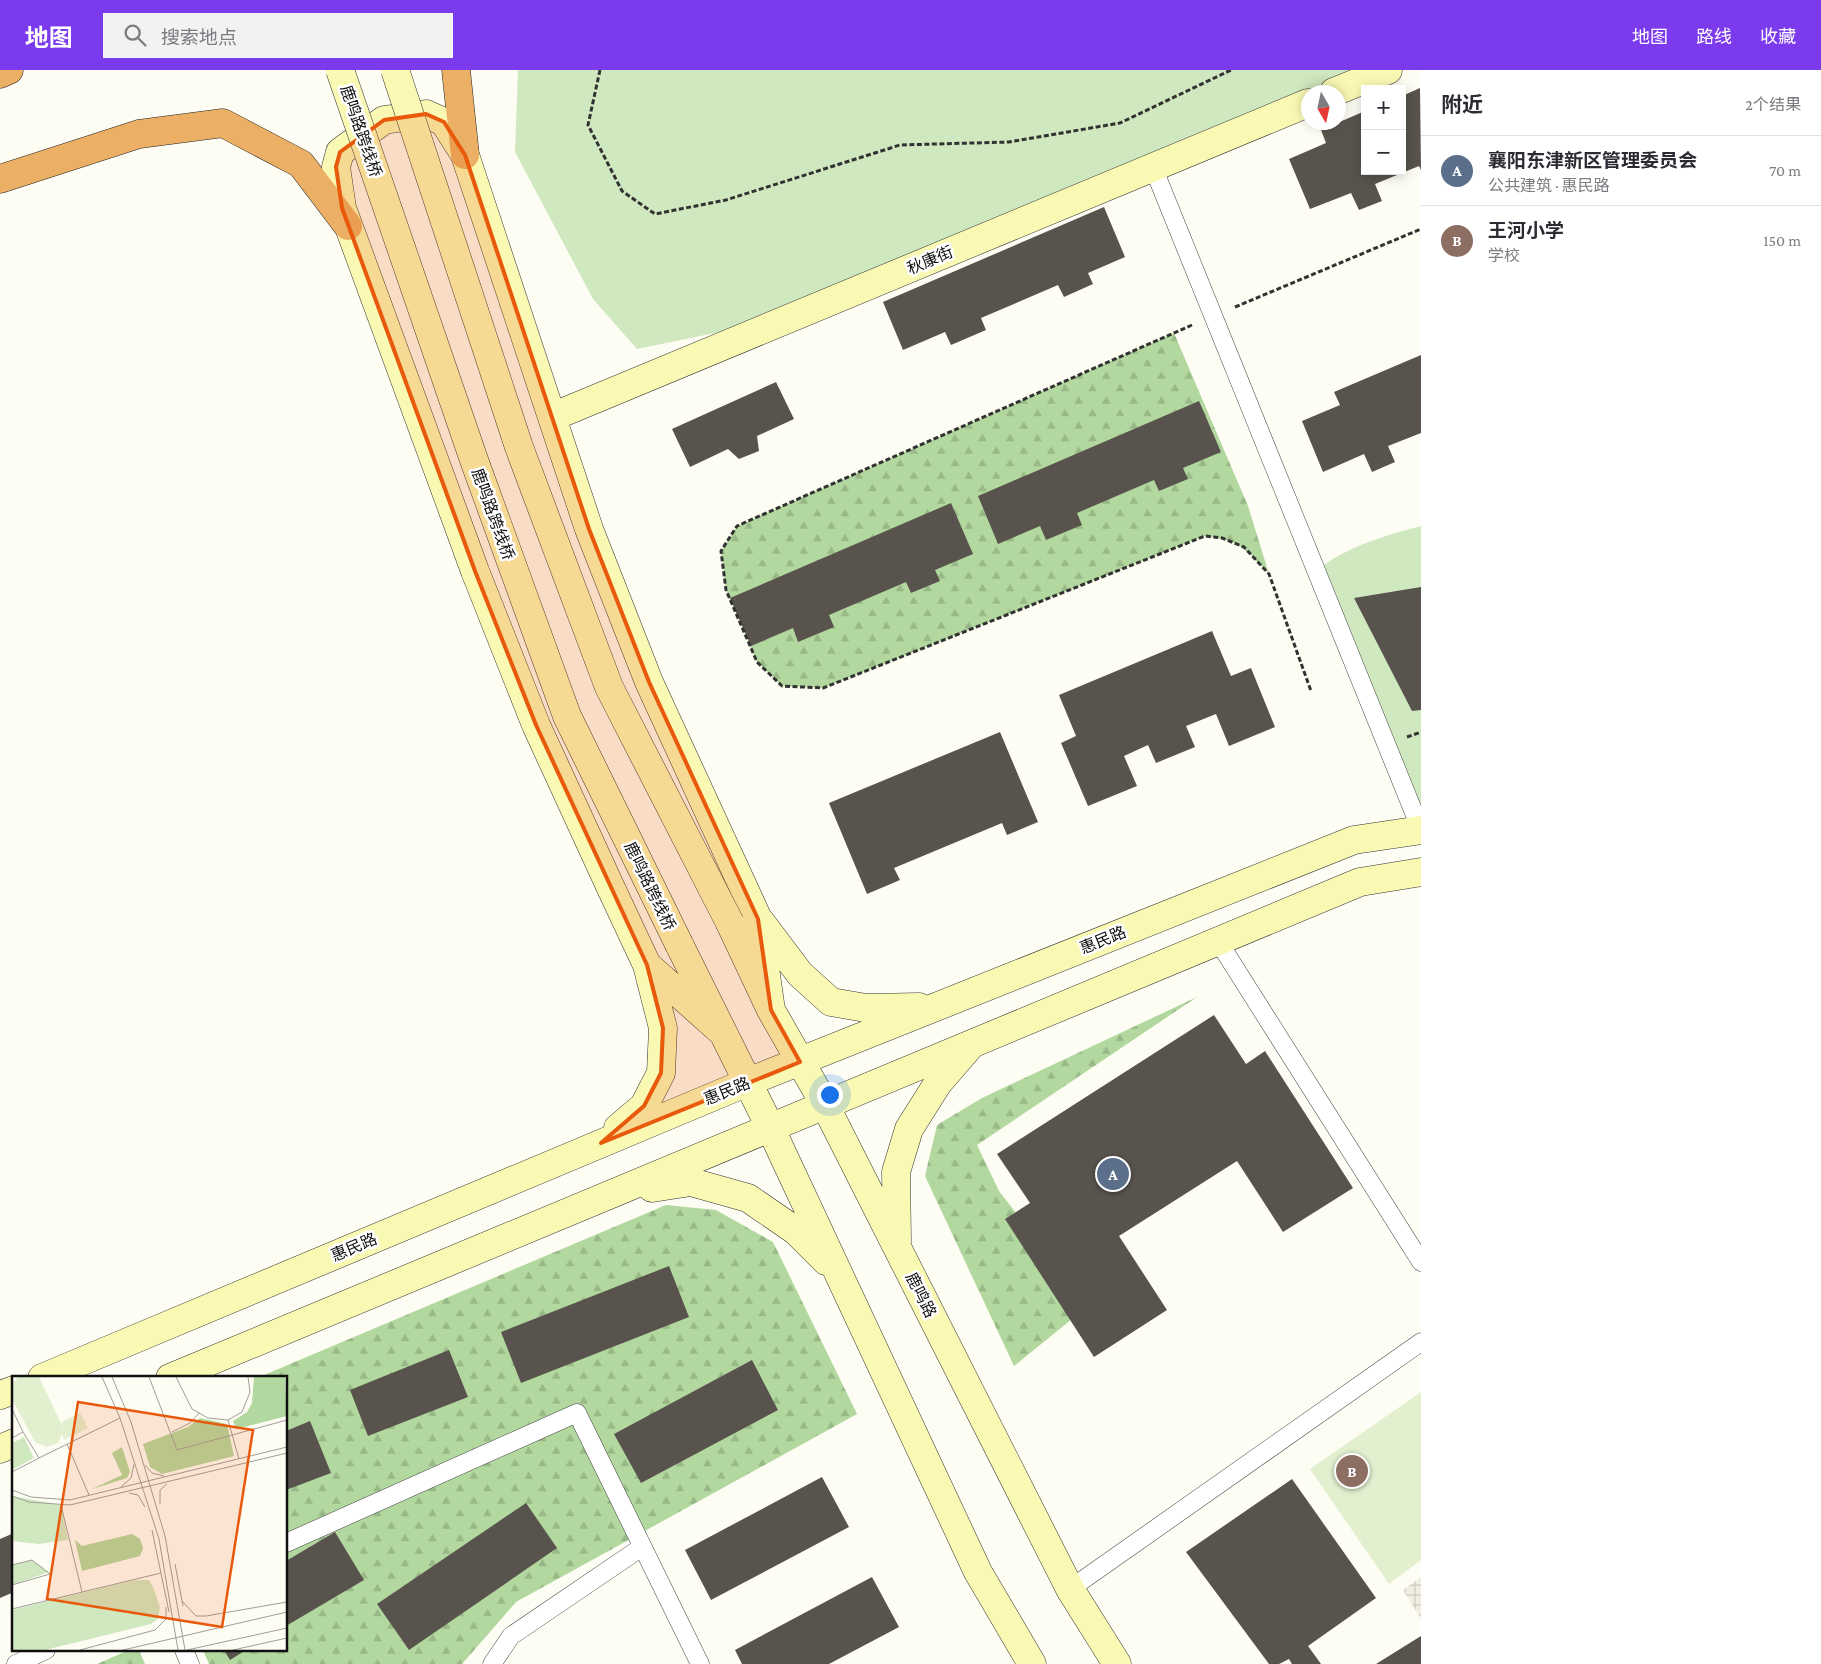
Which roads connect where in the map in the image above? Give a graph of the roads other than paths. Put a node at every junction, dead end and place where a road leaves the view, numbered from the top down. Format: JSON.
{"nodes":[{"id":1,"x":9,"y":70,"type":"edge"},
{"id":2,"x":340,"y":70,"type":"edge"},
{"id":3,"x":395,"y":70,"type":"edge"},
{"id":4,"x":456,"y":70,"type":"edge"},
{"id":5,"x":1388,"y":70,"type":"edge"},
{"id":6,"x":0,"y":74,"type":"edge"},
{"id":7,"x":1346,"y":87,"type":"edge"},
{"id":8,"x":1301,"y":106,"type":"edge"},
{"id":9,"x":465,"y":155,"type":"junction"},
{"id":10,"x":1153,"y":167,"type":"junction"},
{"id":11,"x":0,"y":180,"type":"edge"},
{"id":12,"x":348,"y":226,"type":"junction"},
{"id":13,"x":552,"y":417,"type":"junction"},
{"id":14,"x":1421,"y":830,"type":"edge"},
{"id":15,"x":1421,"y":872,"type":"edge"},
{"id":16,"x":758,"y":919,"type":"junction"},
{"id":17,"x":1218,"y":941,"type":"junction"},
{"id":18,"x":648,"y":965,"type":"junction"},
{"id":19,"x":938,"y":1006,"type":"junction"},
{"id":20,"x":772,"y":1010,"type":"junction"},
{"id":21,"x":722,"y":1032,"type":"junction"},
{"id":22,"x":973,"y":1043,"type":"junction"},
{"id":23,"x":800,"y":1062,"type":"junction"},
{"id":24,"x":748,"y":1082,"type":"junction"},
{"id":25,"x":825,"y":1105,"type":"junction"},
{"id":26,"x":770,"y":1127,"type":"junction"},
{"id":27,"x":601,"y":1143,"type":"junction"},
{"id":28,"x":613,"y":1193,"type":"junction"},
{"id":29,"x":897,"y":1247,"type":"junction"},
{"id":30,"x":1421,"y":1262,"type":"edge"},
{"id":31,"x":838,"y":1273,"type":"junction"},
{"id":32,"x":1421,"y":1342,"type":"edge"},
{"id":33,"x":47,"y":1376,"type":"edge"},
{"id":34,"x":175,"y":1376,"type":"edge"},
{"id":35,"x":12,"y":1391,"type":"edge"},
{"id":36,"x":0,"y":1395,"type":"edge"},
{"id":37,"x":12,"y":1444,"type":"edge"},
{"id":38,"x":0,"y":1449,"type":"edge"},
{"id":39,"x":288,"y":1542,"type":"edge"},
{"id":40,"x":642,"y":1547,"type":"junction"},
{"id":41,"x":1070,"y":1589,"type":"junction"},
{"id":42,"x":42,"y":1652,"type":"edge"},
{"id":43,"x":185,"y":1652,"type":"edge"},
{"id":44,"x":16,"y":1664,"type":"edge"},
{"id":45,"x":190,"y":1664,"type":"edge"},
{"id":46,"x":492,"y":1664,"type":"edge"},
{"id":47,"x":700,"y":1664,"type":"edge"},
{"id":48,"x":1032,"y":1664,"type":"edge"},
{"id":49,"x":1116,"y":1664,"type":"edge"}],
"edges":[{"from":1,"to":6,"type":"highway"},
{"from":2,"to":21,"type":"main road","name":"鹿鸣路跨线桥","bridge":true},
{"from":3,"to":20,"type":"main road","name":"鹿鸣路","bridge":true},
{"from":4,"to":9,"type":"highway"},
{"from":5,"to":7,"type":"main road"},
{"from":8,"to":10,"type":"main road","name":"秋康街"},
{"from":9,"to":12,"type":"main road"},
{"from":9,"to":13,"type":"main road"},
{"from":10,"to":13,"type":"main road","name":"秋康街"},
{"from":10,"to":14,"type":"lane"},
{"from":11,"to":12,"type":"highway"},
{"from":12,"to":18,"type":"main road"},
{"from":13,"to":16,"type":"main road"},
{"from":14,"to":19,"type":"main road","name":"惠民路"},
{"from":15,"to":17,"type":"main road"},
{"from":16,"to":19,"type":"main road"},
{"from":16,"to":20,"type":"main road"},
{"from":17,"to":22,"type":"main road"},
{"from":17,"to":30,"type":"lane"},
{"from":18,"to":21,"type":"main road"},
{"from":18,"to":27,"type":"main road"},
{"from":19,"to":23,"type":"main road","name":"惠民路"},
{"from":20,"to":23,"type":"main road","name":"鹿鸣路"},
{"from":21,"to":24,"type":"main road"},
{"from":22,"to":25,"type":"main road"},
{"from":22,"to":29,"type":"main road"},
{"from":23,"to":24,"type":"main road","name":"惠民路"},
{"from":23,"to":25,"type":"main road","name":"鹿鸣路"},
{"from":24,"to":26,"type":"main road"},
{"from":24,"to":27,"type":"main road","name":"惠民路"},
{"from":25,"to":26,"type":"main road"},
{"from":25,"to":29,"type":"main road","name":"鹿鸣路"},
{"from":26,"to":28,"type":"main road"},
{"from":26,"to":31,"type":"main road"},
{"from":27,"to":33,"type":"main road","name":"惠民路"},
{"from":28,"to":31,"type":"main road"},
{"from":28,"to":34,"type":"main road"},
{"from":29,"to":41,"type":"main road","name":"鹿鸣路"},
{"from":31,"to":48,"type":"main road"},
{"from":32,"to":41,"type":"lane"},
{"from":35,"to":36,"type":"main road"},
{"from":37,"to":38,"type":"main road"},
{"from":39,"to":40,"type":"lane"},
{"from":40,"to":46,"type":"lane"},
{"from":40,"to":47,"type":"lane"},
{"from":41,"to":49,"type":"main road","name":"鹿鸣路"},
{"from":42,"to":44,"type":"lane"},
{"from":43,"to":45,"type":"lane"}]}
